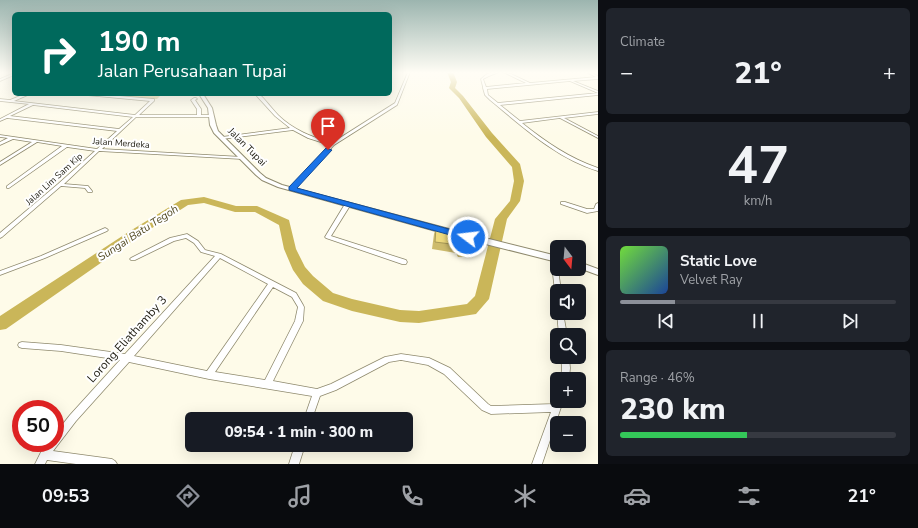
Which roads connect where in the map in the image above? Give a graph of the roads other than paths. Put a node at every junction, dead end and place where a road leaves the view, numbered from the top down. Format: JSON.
{"nodes":[{"id":1,"x":401,"y":94,"type":"edge"},
{"id":2,"x":486,"y":94,"type":"edge"},
{"id":3,"x":592,"y":94,"type":"edge"},
{"id":4,"x":23,"y":96,"type":"edge"},
{"id":5,"x":108,"y":96,"type":"edge"},
{"id":6,"x":200,"y":96,"type":"edge"},
{"id":7,"x":203,"y":96,"type":"edge"},
{"id":8,"x":259,"y":96,"type":"edge"},
{"id":9,"x":195,"y":99,"type":"junction"},
{"id":10,"x":0,"y":100,"type":"edge"},
{"id":11,"x":206,"y":100,"type":"junction"},
{"id":12,"x":11,"y":101,"type":"junction"},
{"id":13,"x":32,"y":104,"type":"junction"},
{"id":14,"x":497,"y":104,"type":"junction"},
{"id":15,"x":598,"y":113,"type":"edge"},
{"id":16,"x":136,"y":116,"type":"junction"},
{"id":17,"x":199,"y":116,"type":"junction"},
{"id":18,"x":212,"y":116,"type":"junction"},
{"id":19,"x":7,"y":117,"type":"junction"},
{"id":20,"x":560,"y":118,"type":"junction"},
{"id":21,"x":0,"y":120,"type":"edge"},
{"id":22,"x":519,"y":122,"type":"junction"},
{"id":23,"x":295,"y":129,"type":"junction"},
{"id":24,"x":120,"y":130,"type":"junction"},
{"id":25,"x":0,"y":136,"type":"edge"},
{"id":26,"x":598,"y":137,"type":"edge"},
{"id":27,"x":12,"y":138,"type":"junction"},
{"id":28,"x":222,"y":138,"type":"junction"},
{"id":29,"x":36,"y":141,"type":"junction"},
{"id":30,"x":0,"y":144,"type":"edge"},
{"id":31,"x":333,"y":144,"type":"junction"},
{"id":32,"x":65,"y":146,"type":"junction"},
{"id":33,"x":234,"y":149,"type":"junction"},
{"id":34,"x":98,"y":150,"type":"junction"},
{"id":35,"x":211,"y":156,"type":"junction"},
{"id":36,"x":242,"y":158,"type":"junction"},
{"id":37,"x":0,"y":164,"type":"edge"},
{"id":38,"x":598,"y":170,"type":"edge"},
{"id":39,"x":60,"y":185,"type":"junction"},
{"id":40,"x":9,"y":187,"type":"dead end"},
{"id":41,"x":292,"y":189,"type":"junction"},
{"id":42,"x":90,"y":191,"type":"dead end"},
{"id":43,"x":564,"y":203,"type":"dead end"},
{"id":44,"x":348,"y":204,"type":"junction"},
{"id":45,"x":598,"y":205,"type":"edge"},
{"id":46,"x":105,"y":230,"type":"dead end"},
{"id":47,"x":0,"y":236,"type":"edge"},
{"id":48,"x":219,"y":255,"type":"junction"},
{"id":49,"x":550,"y":257,"type":"edge"},
{"id":50,"x":133,"y":259,"type":"dead end"},
{"id":51,"x":404,"y":262,"type":"dead end"},
{"id":52,"x":586,"y":266,"type":"edge"},
{"id":53,"x":598,"y":270,"type":"edge"},
{"id":54,"x":0,"y":273,"type":"edge"},
{"id":55,"x":272,"y":283,"type":"junction"},
{"id":56,"x":22,"y":345,"type":"dead end"},
{"id":57,"x":128,"y":358,"type":"junction"},
{"id":58,"x":209,"y":375,"type":"junction"},
{"id":59,"x":267,"y":384,"type":"junction"},
{"id":60,"x":316,"y":393,"type":"junction"},
{"id":61,"x":550,"y":406,"type":"edge"},
{"id":62,"x":557,"y":408,"type":"edge"},
{"id":63,"x":310,"y":412,"type":"edge"},
{"id":64,"x":64,"y":429,"type":"edge"},
{"id":65,"x":298,"y":452,"type":"edge"},
{"id":66,"x":42,"y":460,"type":"edge"},
{"id":67,"x":112,"y":464,"type":"edge"},
{"id":68,"x":294,"y":464,"type":"edge"},
{"id":69,"x":537,"y":464,"type":"edge"}],
"edges":[{"from":1,"to":31,"type":"street"},
{"from":2,"to":14,"type":"street"},
{"from":3,"to":14,"type":"street"},
{"from":4,"to":12,"type":"street"},
{"from":5,"to":16,"type":"street","name":"Jalan Lim Sam Kip"},
{"from":6,"to":9,"type":"street"},
{"from":7,"to":11,"type":"main road","name":"Jalan Tupai"},
{"from":8,"to":23,"type":"street"},
{"from":9,"to":11,"type":"street"},
{"from":9,"to":17,"type":"street"},
{"from":10,"to":12,"type":"street"},
{"from":11,"to":18,"type":"main road","name":"Jalan Tupai"},
{"from":12,"to":13,"type":"street"},
{"from":13,"to":16,"type":"street"},
{"from":13,"to":19,"type":"street"},
{"from":14,"to":22,"type":"street"},
{"from":15,"to":20,"type":"street"},
{"from":16,"to":17,"type":"street"},
{"from":16,"to":24,"type":"street","name":"Jalan Lim Sam Kip"},
{"from":17,"to":18,"type":"street"},
{"from":18,"to":28,"type":"main road","name":"Jalan Tupai"},
{"from":19,"to":21,"type":"street"},
{"from":19,"to":24,"type":"street"},
{"from":20,"to":22,"type":"street"},
{"from":20,"to":26,"type":"street"},
{"from":22,"to":38,"type":"street"},
{"from":23,"to":28,"type":"street"},
{"from":23,"to":31,"type":"street"},
{"from":24,"to":34,"type":"street","name":"Jalan Lim Sam Kip"},
{"from":25,"to":27,"type":"street","name":"Jalan Merdeka"},
{"from":27,"to":29,"type":"street","name":"Jalan Merdeka"},
{"from":27,"to":30,"type":"street"},
{"from":28,"to":33,"type":"main road","name":"Jalan Tupai"},
{"from":29,"to":32,"type":"street","name":"Jalan Merdeka"},
{"from":29,"to":37,"type":"street"},
{"from":31,"to":41,"type":"street"},
{"from":32,"to":34,"type":"street","name":"Jalan Merdeka"},
{"from":32,"to":40,"type":"street"},
{"from":33,"to":35,"type":"street"},
{"from":33,"to":36,"type":"main road","name":"Jalan Tupai"},
{"from":34,"to":35,"type":"street","name":"Jalan Merdeka"},
{"from":34,"to":39,"type":"street","name":"Jalan Lim Sam Kip"},
{"from":35,"to":36,"type":"street","name":"Jalan Merdeka"},
{"from":36,"to":41,"type":"main road","name":"Jalan Tupai"},
{"from":39,"to":42,"type":"street"},
{"from":39,"to":47,"type":"street","name":"Jalan Lim Sam Kip"},
{"from":41,"to":44,"type":"main road","name":"Jalan Tupai"},
{"from":43,"to":45,"type":"street"},
{"from":44,"to":49,"type":"main road","name":"Jalan Tupai"},
{"from":44,"to":51,"type":"street"},
{"from":46,"to":54,"type":"street"},
{"from":48,"to":50,"type":"street"},
{"from":48,"to":55,"type":"street"},
{"from":48,"to":57,"type":"street","name":"Lorong Eliathamby 3"},
{"from":52,"to":53,"type":"main road"},
{"from":55,"to":58,"type":"street"},
{"from":55,"to":59,"type":"street"},
{"from":56,"to":57,"type":"street"},
{"from":57,"to":58,"type":"street"},
{"from":57,"to":64,"type":"street","name":"Lorong Eliathamby 3"},
{"from":58,"to":59,"type":"street"},
{"from":59,"to":60,"type":"street"},
{"from":60,"to":61,"type":"street"},
{"from":60,"to":63,"type":"street"},
{"from":62,"to":69,"type":"street"},
{"from":65,"to":68,"type":"street"},
{"from":66,"to":67,"type":"street"}]}
